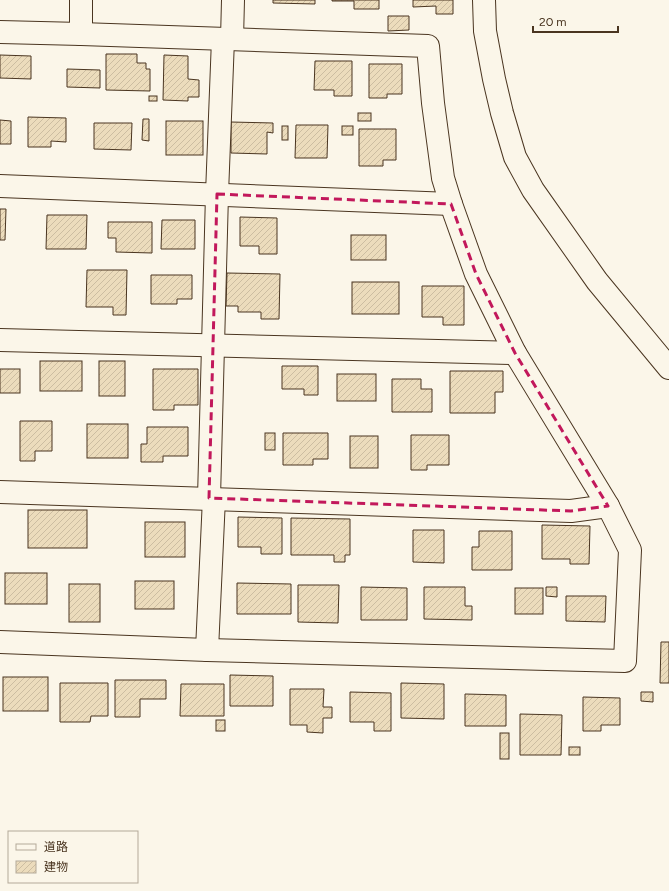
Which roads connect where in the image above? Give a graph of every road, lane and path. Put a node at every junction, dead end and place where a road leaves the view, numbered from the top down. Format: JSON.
{"nodes":[{"id":1,"x":80,"y":0,"type":"edge"},
{"id":2,"x":233,"y":0,"type":"edge"},
{"id":3,"x":484,"y":0,"type":"edge"},
{"id":4,"x":0,"y":32,"type":"edge"},
{"id":5,"x":80,"y":34,"type":"junction"},
{"id":6,"x":227,"y":39,"type":"junction"},
{"id":7,"x":0,"y":186,"type":"edge"},
{"id":8,"x":217,"y":194,"type":"junction"},
{"id":9,"x":451,"y":204,"type":"junction"},
{"id":10,"x":0,"y":340,"type":"edge"},
{"id":11,"x":213,"y":345,"type":"junction"},
{"id":12,"x":515,"y":353,"type":"junction"},
{"id":13,"x":669,"y":368,"type":"edge"},
{"id":14,"x":0,"y":492,"type":"edge"},
{"id":15,"x":211,"y":498,"type":"junction"},
{"id":16,"x":608,"y":506,"type":"junction"},
{"id":17,"x":0,"y":642,"type":"edge"},
{"id":18,"x":207,"y":650,"type":"junction"}],
"edges":[{"from":1,"to":5,"type":"street"},
{"from":2,"to":6,"type":"street"},
{"from":3,"to":13,"type":"street"},
{"from":4,"to":5,"type":"street"},
{"from":5,"to":6,"type":"street"},
{"from":6,"to":8,"type":"street"},
{"from":6,"to":9,"type":"street"},
{"from":7,"to":8,"type":"street"},
{"from":8,"to":9,"type":"street"},
{"from":8,"to":11,"type":"street"},
{"from":9,"to":12,"type":"street"},
{"from":10,"to":11,"type":"street"},
{"from":11,"to":12,"type":"street"},
{"from":11,"to":15,"type":"street"},
{"from":12,"to":16,"type":"street"},
{"from":14,"to":15,"type":"street"},
{"from":15,"to":16,"type":"street"},
{"from":15,"to":18,"type":"street"},
{"from":16,"to":18,"type":"street"},
{"from":17,"to":18,"type":"street"}]}
